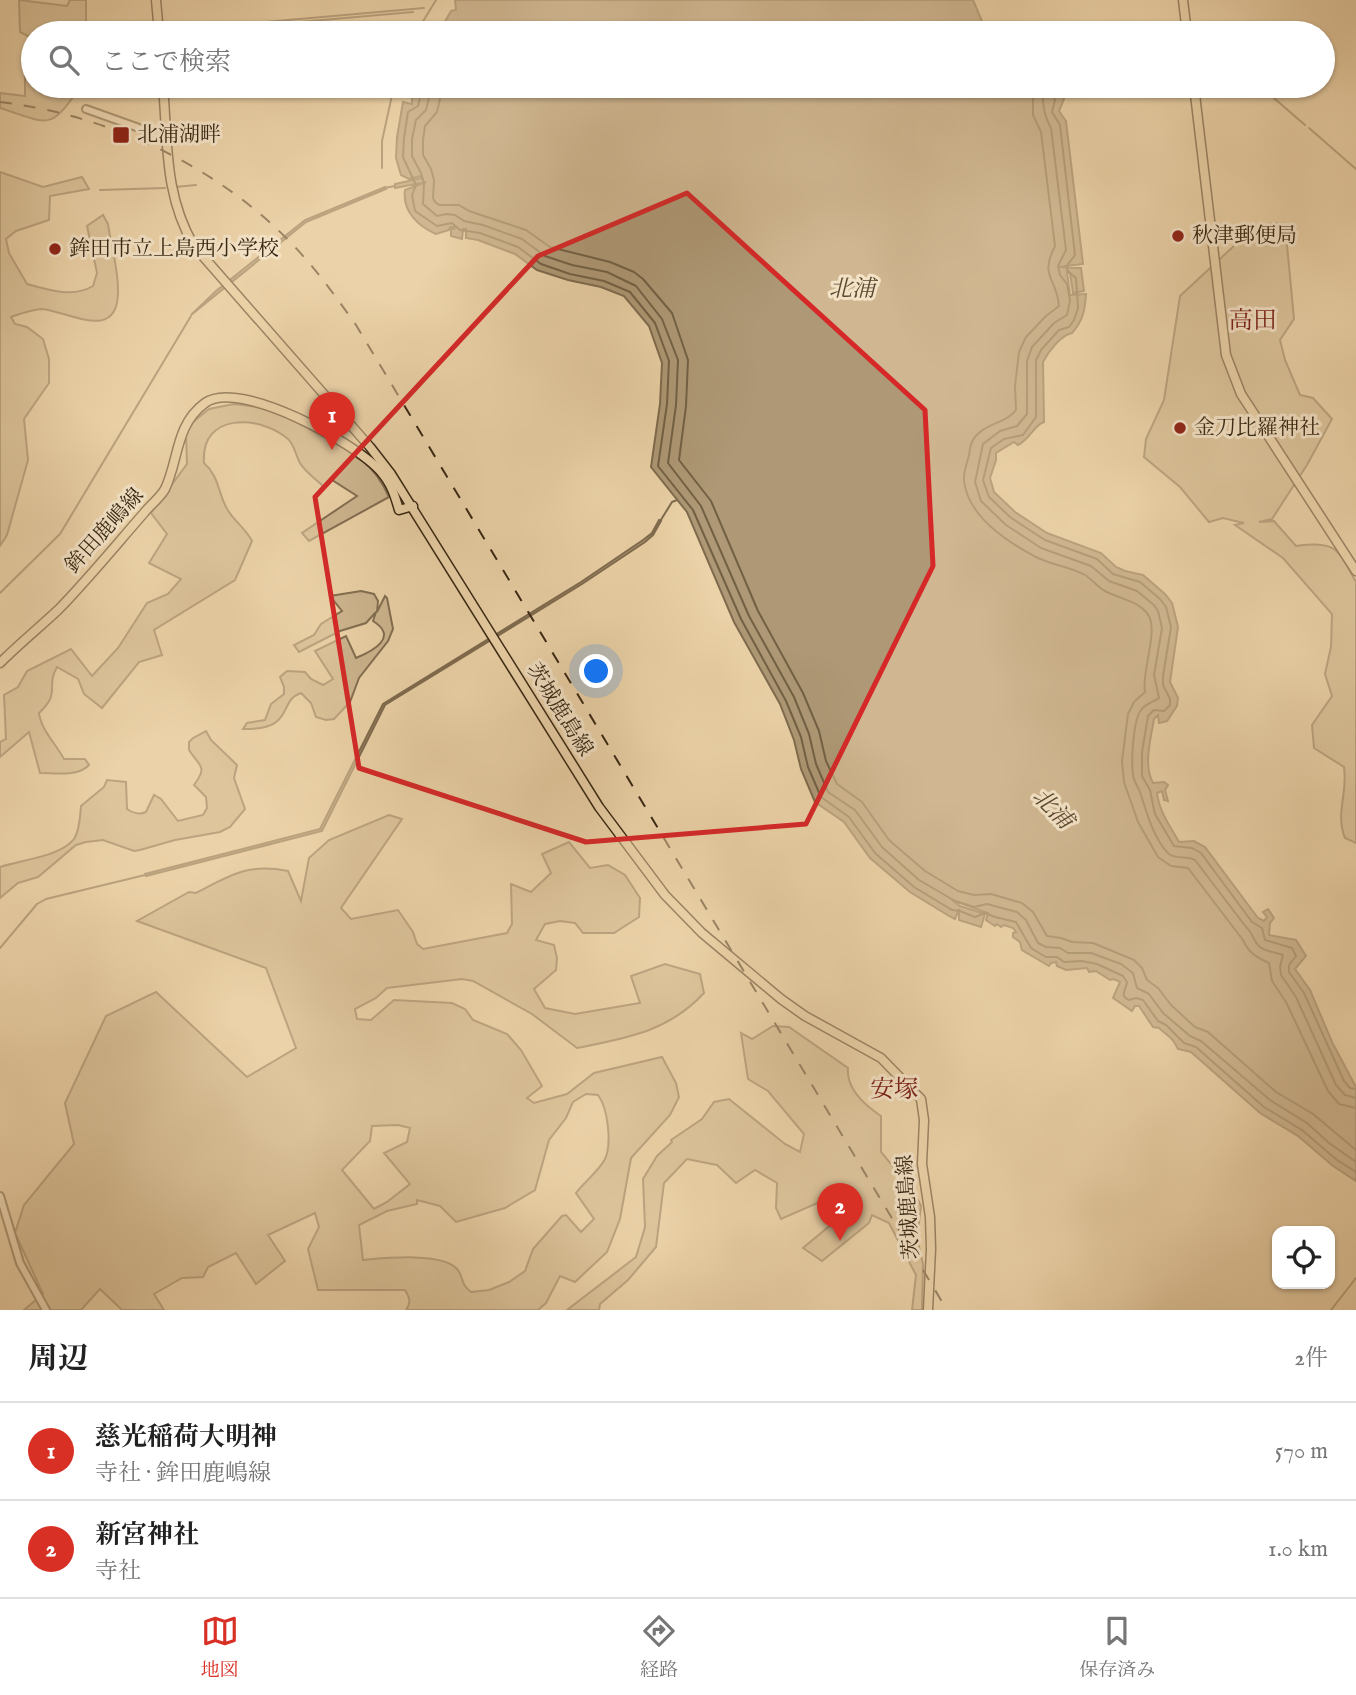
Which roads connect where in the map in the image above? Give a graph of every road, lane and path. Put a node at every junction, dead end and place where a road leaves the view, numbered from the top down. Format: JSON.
{"nodes":[{"id":1,"x":156,"y":0,"type":"edge"},
{"id":2,"x":1183,"y":0,"type":"edge"},
{"id":3,"x":158,"y":21,"type":"edge"},
{"id":4,"x":1186,"y":21,"type":"edge"},
{"id":5,"x":164,"y":98,"type":"edge"},
{"id":6,"x":1195,"y":98,"type":"edge"},
{"id":7,"x":86,"y":109,"type":"dead end"},
{"id":8,"x":167,"y":138,"type":"junction"},
{"id":9,"x":370,"y":447,"type":"junction"},
{"id":10,"x":363,"y":456,"type":"junction"},
{"id":11,"x":413,"y":506,"type":"junction"},
{"id":12,"x":1356,"y":571,"type":"edge"},
{"id":13,"x":0,"y":663,"type":"edge"},
{"id":14,"x":0,"y":1196,"type":"edge"},
{"id":15,"x":46,"y":1310,"type":"edge"},
{"id":16,"x":928,"y":1310,"type":"edge"}],
"edges":[{"from":1,"to":3,"type":"main road"},
{"from":2,"to":4,"type":"main road"},
{"from":5,"to":8,"type":"main road","name":"茨城鹿島線"},
{"from":6,"to":12,"type":"main road"},
{"from":7,"to":8,"type":"street"},
{"from":8,"to":9,"type":"main road","name":"茨城鹿島線"},
{"from":9,"to":10,"type":"street"},
{"from":9,"to":11,"type":"main road","name":"茨城鹿島線"},
{"from":10,"to":11,"type":"main road","name":"鉾田鹿嶋線"},
{"from":10,"to":13,"type":"main road","name":"鉾田鹿嶋線"},
{"from":11,"to":16,"type":"main road","name":"茨城鹿島線"},
{"from":14,"to":15,"type":"street"}]}
